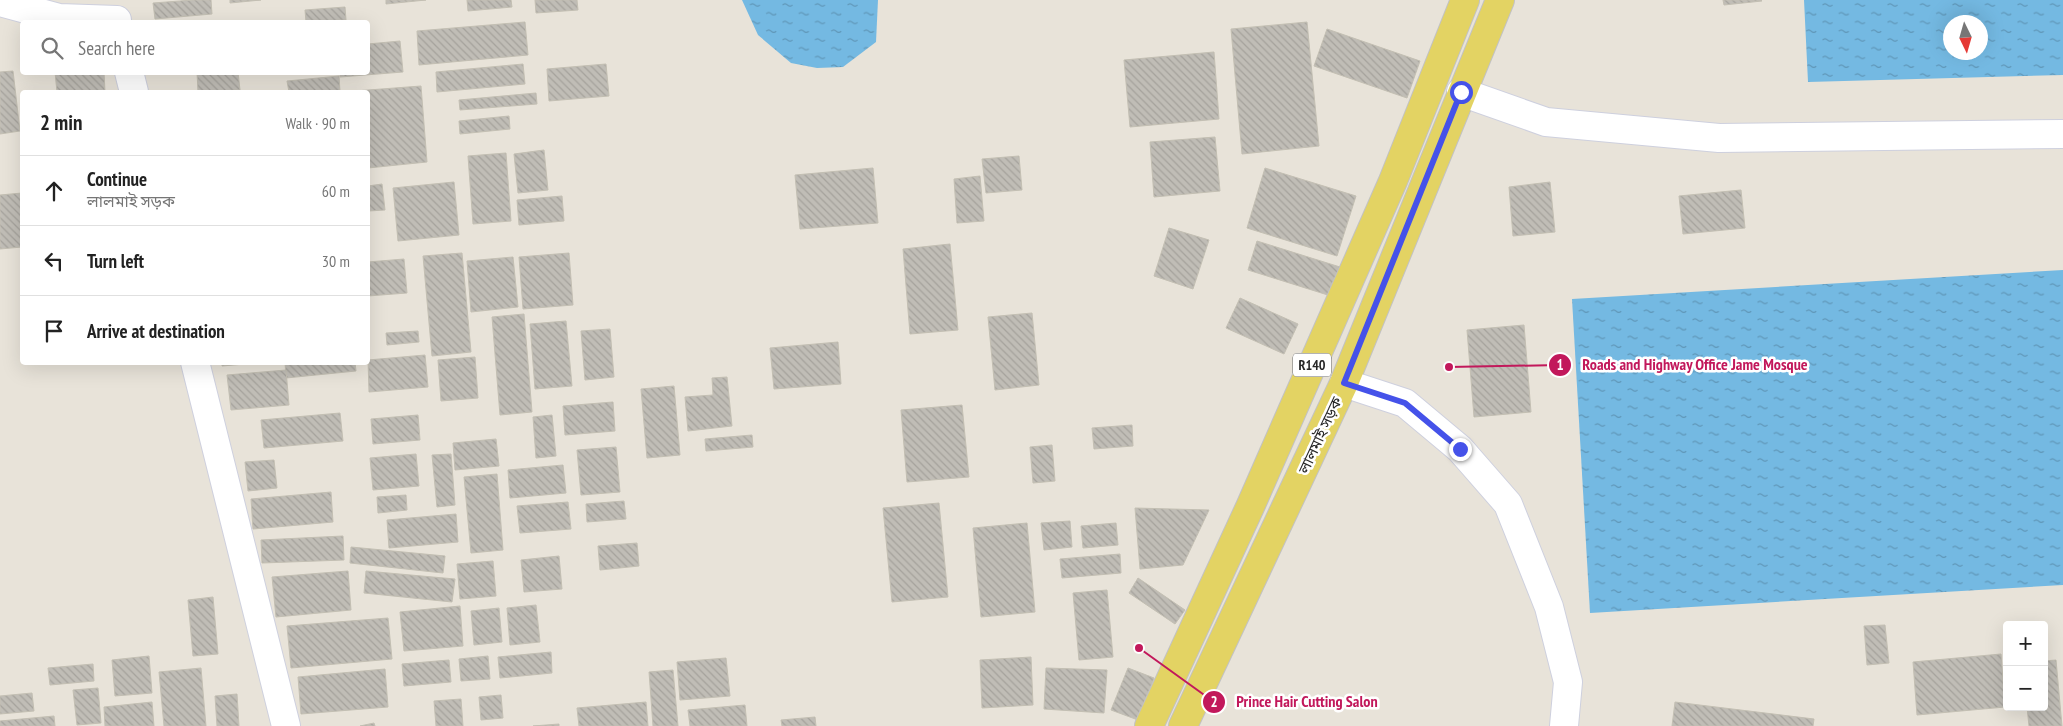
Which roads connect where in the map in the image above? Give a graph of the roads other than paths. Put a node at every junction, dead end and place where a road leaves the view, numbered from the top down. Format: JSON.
{"nodes":[{"id":1,"x":1466,"y":0,"type":"edge"},
{"id":2,"x":1500,"y":0,"type":"edge"},
{"id":3,"x":0,"y":2,"type":"edge"},
{"id":4,"x":116,"y":14,"type":"edge"},
{"id":5,"x":130,"y":75,"type":"edge"},
{"id":6,"x":134,"y":90,"type":"edge"},
{"id":7,"x":1461,"y":92,"type":"junction"},
{"id":8,"x":2063,"y":134,"type":"edge"},
{"id":9,"x":196,"y":365,"type":"edge"},
{"id":10,"x":1344,"y":383,"type":"junction"},
{"id":11,"x":286,"y":726,"type":"edge"},
{"id":12,"x":1149,"y":726,"type":"edge"},
{"id":13,"x":1183,"y":726,"type":"edge"},
{"id":14,"x":1564,"y":726,"type":"edge"}],
"edges":[{"from":1,"to":12,"type":"main road","number":"R140"},
{"from":2,"to":7,"type":"main road","name":"লালমাই সড়ক","number":"R140"},
{"from":3,"to":4,"type":"street"},
{"from":5,"to":6,"type":"street"},
{"from":7,"to":8,"type":"street"},
{"from":7,"to":10,"type":"main road","name":"লালমাই সড়ক","number":"R140"},
{"from":9,"to":11,"type":"street"},
{"from":10,"to":13,"type":"main road","name":"লালমাই সড়ক","number":"R140"},
{"from":10,"to":14,"type":"street"}]}
